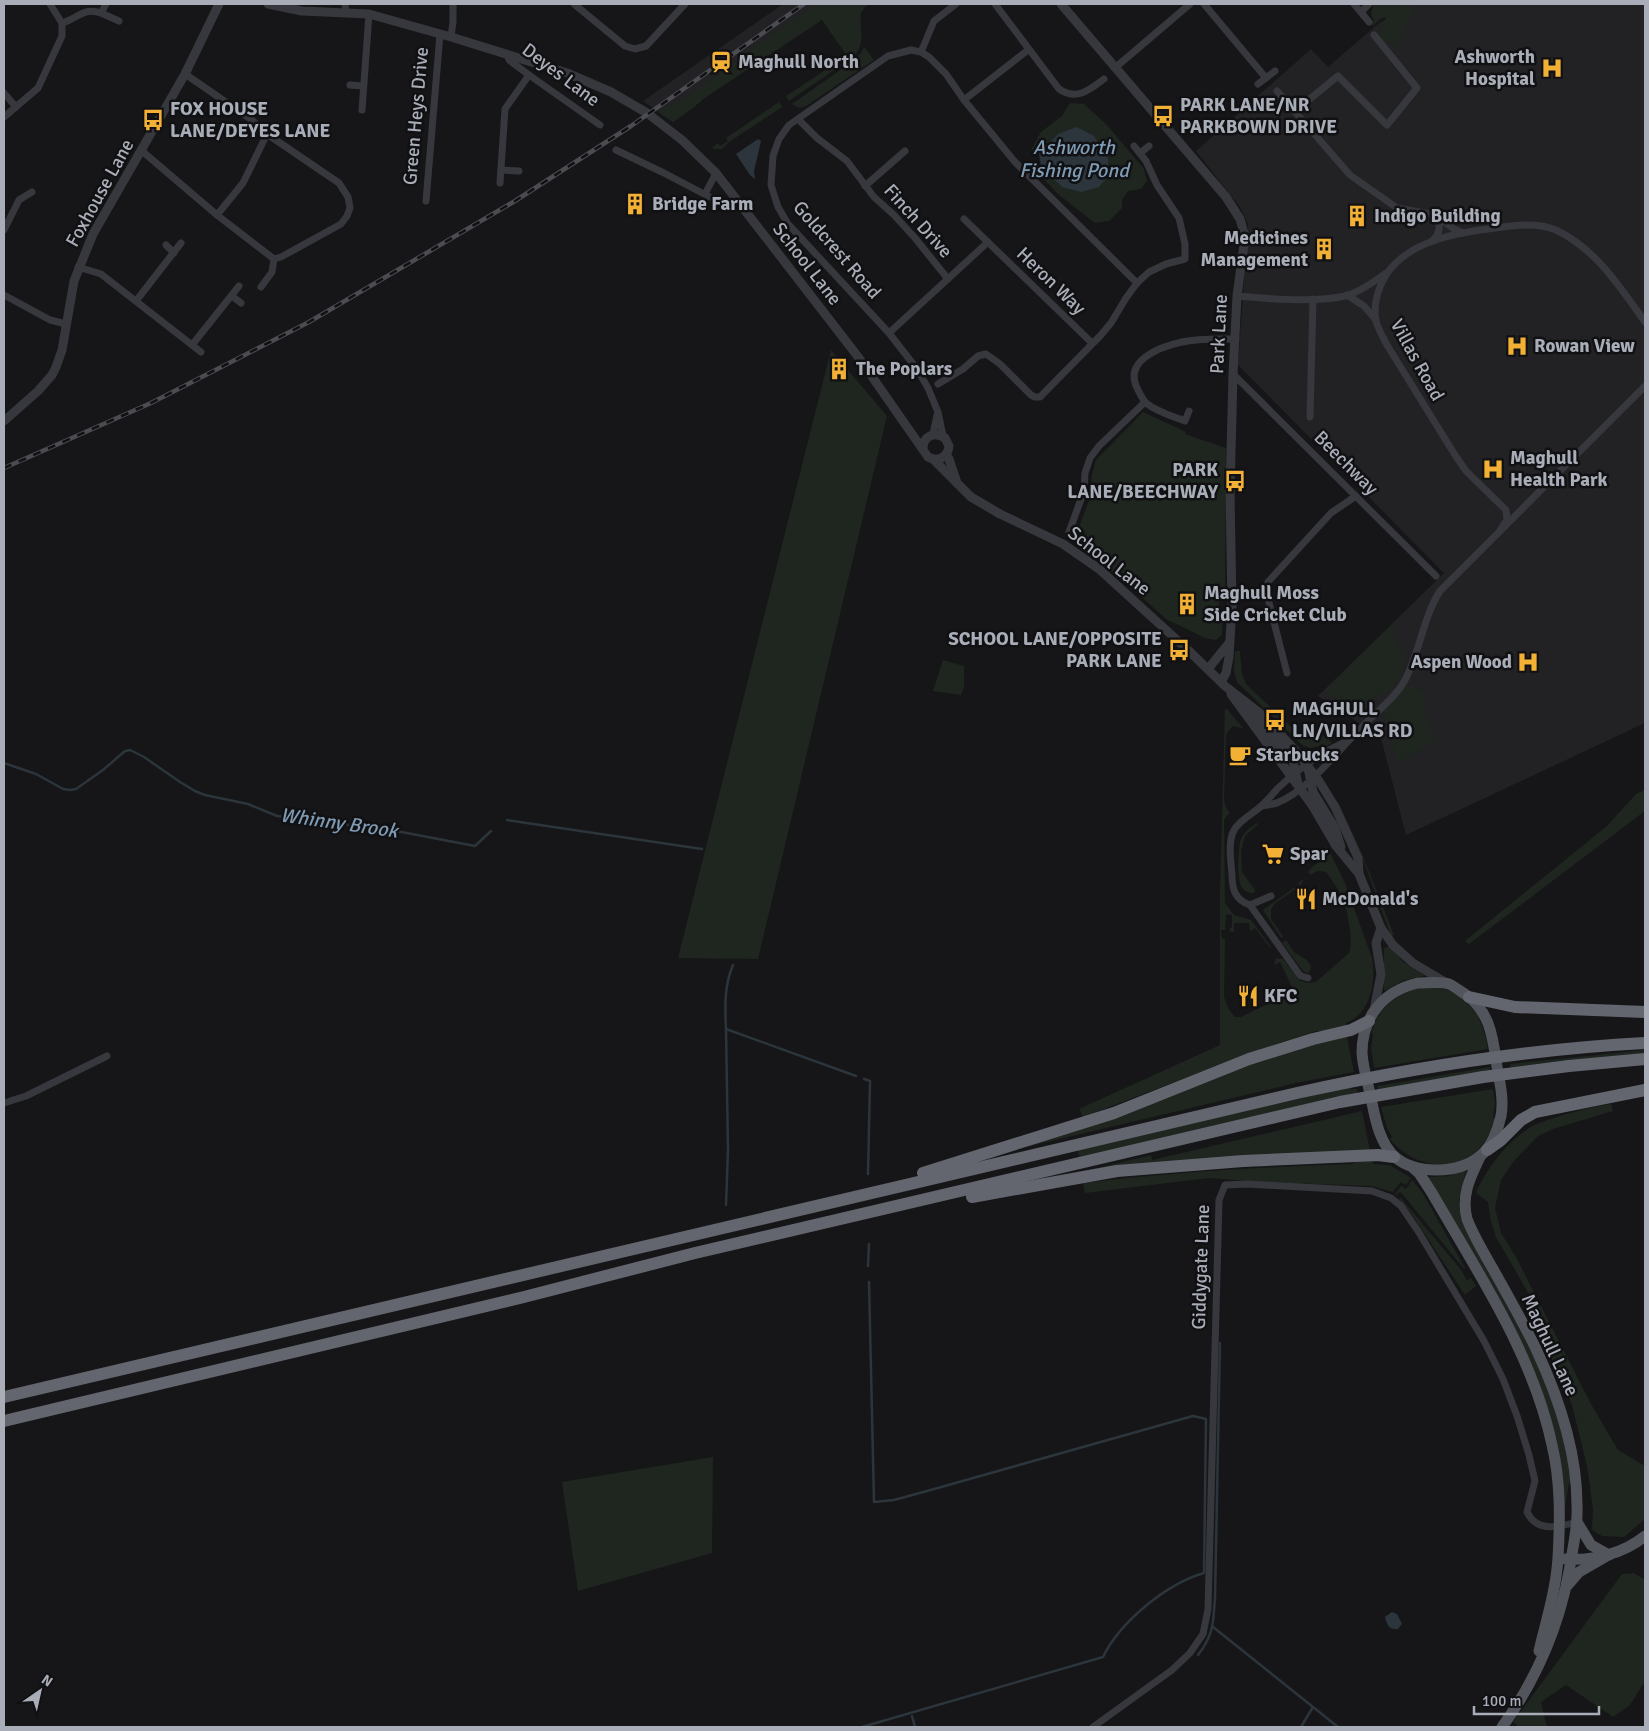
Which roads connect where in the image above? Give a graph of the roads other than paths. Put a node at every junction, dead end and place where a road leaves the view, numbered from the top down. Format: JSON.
{"nodes":[{"id":1,"x":50,"y":4,"type":"edge"},
{"id":2,"x":106,"y":4,"type":"edge"},
{"id":3,"x":219,"y":4,"type":"edge"},
{"id":4,"x":268,"y":4,"type":"edge"},
{"id":5,"x":453,"y":4,"type":"edge"},
{"id":6,"x":574,"y":4,"type":"edge"},
{"id":7,"x":686,"y":4,"type":"edge"},
{"id":8,"x":956,"y":4,"type":"edge"},
{"id":9,"x":995,"y":4,"type":"edge"},
{"id":10,"x":1061,"y":4,"type":"edge"},
{"id":11,"x":1190,"y":4,"type":"edge"},
{"id":12,"x":1204,"y":4,"type":"edge"},
{"id":13,"x":1354,"y":4,"type":"edge"},
{"id":14,"x":1370,"y":4,"type":"edge"},
{"id":15,"x":345,"y":8,"type":"edge"},
{"id":16,"x":1360,"y":12,"type":"junction"},
{"id":17,"x":102,"y":13,"type":"junction"},
{"id":18,"x":369,"y":14,"type":"junction"},
{"id":19,"x":119,"y":21,"type":"dead end"},
{"id":20,"x":1369,"y":22,"type":"dead end"},
{"id":21,"x":62,"y":23,"type":"junction"},
{"id":22,"x":440,"y":34,"type":"junction"},
{"id":23,"x":1374,"y":35,"type":"dead end"},
{"id":24,"x":451,"y":36,"type":"junction"},
{"id":25,"x":1028,"y":50,"type":"junction"},
{"id":26,"x":921,"y":52,"type":"junction"},
{"id":27,"x":507,"y":54,"type":"junction"},
{"id":28,"x":1116,"y":67,"type":"junction"},
{"id":29,"x":1274,"y":71,"type":"dead end"},
{"id":30,"x":185,"y":74,"type":"junction"},
{"id":31,"x":529,"y":75,"type":"junction"},
{"id":32,"x":1266,"y":78,"type":"junction"},
{"id":33,"x":1104,"y":79,"type":"dead end"},
{"id":34,"x":1258,"y":84,"type":"dead end"},
{"id":35,"x":350,"y":85,"type":"dead end"},
{"id":36,"x":363,"y":86,"type":"junction"},
{"id":37,"x":1277,"y":90,"type":"dead end"},
{"id":38,"x":4,"y":93,"type":"edge"},
{"id":39,"x":964,"y":100,"type":"junction"},
{"id":40,"x":16,"y":107,"type":"junction"},
{"id":41,"x":362,"y":110,"type":"dead end"},
{"id":42,"x":1295,"y":111,"type":"junction"},
{"id":43,"x":4,"y":117,"type":"edge"},
{"id":44,"x":798,"y":119,"type":"junction"},
{"id":45,"x":600,"y":125,"type":"dead end"},
{"id":46,"x":267,"y":134,"type":"junction"},
{"id":47,"x":1134,"y":146,"type":"dead end"},
{"id":48,"x":1149,"y":146,"type":"dead end"},
{"id":49,"x":616,"y":150,"type":"dead end"},
{"id":50,"x":142,"y":151,"type":"junction"},
{"id":51,"x":905,"y":151,"type":"dead end"},
{"id":52,"x":1140,"y":153,"type":"junction"},
{"id":53,"x":501,"y":170,"type":"junction"},
{"id":54,"x":518,"y":171,"type":"dead end"},
{"id":55,"x":716,"y":173,"type":"junction"},
{"id":56,"x":500,"y":184,"type":"dead end"},
{"id":57,"x":865,"y":186,"type":"junction"},
{"id":58,"x":32,"y":192,"type":"dead end"},
{"id":59,"x":705,"y":194,"type":"junction"},
{"id":60,"x":426,"y":201,"type":"dead end"},
{"id":61,"x":744,"y":208,"type":"junction"},
{"id":62,"x":1435,"y":214,"type":"junction"},
{"id":63,"x":217,"y":215,"type":"junction"},
{"id":64,"x":964,"y":220,"type":"dead end"},
{"id":65,"x":4,"y":230,"type":"edge"},
{"id":66,"x":1463,"y":233,"type":"junction"},
{"id":67,"x":988,"y":242,"type":"junction"},
{"id":68,"x":181,"y":243,"type":"dead end"},
{"id":69,"x":1429,"y":243,"type":"junction"},
{"id":70,"x":166,"y":245,"type":"dead end"},
{"id":71,"x":174,"y":253,"type":"junction"},
{"id":72,"x":274,"y":259,"type":"junction"},
{"id":73,"x":78,"y":268,"type":"junction"},
{"id":74,"x":1388,"y":271,"type":"junction"},
{"id":75,"x":948,"y":279,"type":"junction"},
{"id":76,"x":1137,"y":283,"type":"junction"},
{"id":77,"x":240,"y":286,"type":"dead end"},
{"id":78,"x":261,"y":287,"type":"dead end"},
{"id":79,"x":4,"y":295,"type":"edge"},
{"id":80,"x":1347,"y":295,"type":"junction"},
{"id":81,"x":232,"y":296,"type":"junction"},
{"id":82,"x":1237,"y":296,"type":"junction"},
{"id":83,"x":1313,"y":299,"type":"junction"},
{"id":84,"x":136,"y":301,"type":"junction"},
{"id":85,"x":241,"y":303,"type":"dead end"},
{"id":86,"x":1376,"y":320,"type":"junction"},
{"id":87,"x":1645,"y":322,"type":"edge"},
{"id":88,"x":66,"y":324,"type":"junction"},
{"id":89,"x":889,"y":333,"type":"junction"},
{"id":90,"x":1236,"y":338,"type":"junction"},
{"id":91,"x":1092,"y":343,"type":"junction"},
{"id":92,"x":192,"y":345,"type":"junction"},
{"id":93,"x":201,"y":352,"type":"dead end"},
{"id":94,"x":1233,"y":374,"type":"junction"},
{"id":95,"x":938,"y":384,"type":"dead end"},
{"id":96,"x":1645,"y":386,"type":"edge"},
{"id":97,"x":1145,"y":402,"type":"junction"},
{"id":98,"x":1189,"y":411,"type":"dead end"},
{"id":99,"x":938,"y":412,"type":"junction"},
{"id":100,"x":1310,"y":417,"type":"dead end"},
{"id":101,"x":4,"y":421,"type":"edge"},
{"id":102,"x":908,"y":427,"type":"junction"},
{"id":103,"x":931,"y":435,"type":"junction"},
{"id":104,"x":943,"y":436,"type":"junction"},
{"id":105,"x":923,"y":449,"type":"junction"},
{"id":106,"x":946,"y":454,"type":"junction"},
{"id":107,"x":933,"y":459,"type":"junction"},
{"id":108,"x":957,"y":484,"type":"junction"},
{"id":109,"x":1356,"y":496,"type":"junction"},
{"id":110,"x":1506,"y":510,"type":"junction"},
{"id":111,"x":1518,"y":512,"type":"junction"},
{"id":112,"x":1501,"y":529,"type":"junction"},
{"id":113,"x":1069,"y":532,"type":"dead end"},
{"id":114,"x":1436,"y":576,"type":"dead end"},
{"id":115,"x":1229,"y":643,"type":"junction"},
{"id":116,"x":1208,"y":669,"type":"junction"},
{"id":117,"x":1287,"y":673,"type":"dead end"},
{"id":118,"x":1223,"y":684,"type":"junction"},
{"id":119,"x":1242,"y":700,"type":"junction"},
{"id":120,"x":1348,"y":740,"type":"junction"},
{"id":121,"x":1307,"y":765,"type":"junction"},
{"id":122,"x":1293,"y":776,"type":"junction"},
{"id":123,"x":1313,"y":778,"type":"junction"},
{"id":124,"x":1299,"y":788,"type":"junction"},
{"id":125,"x":1262,"y":806,"type":"junction"},
{"id":126,"x":1344,"y":856,"type":"junction"},
{"id":127,"x":1359,"y":874,"type":"junction"},
{"id":128,"x":1270,"y":896,"type":"dead end"},
{"id":129,"x":1250,"y":905,"type":"junction"},
{"id":130,"x":1381,"y":928,"type":"junction"},
{"id":131,"x":1308,"y":978,"type":"dead end"},
{"id":132,"x":1448,"y":984,"type":"junction"},
{"id":133,"x":1469,"y":997,"type":"junction"},
{"id":134,"x":1645,"y":1012,"type":"edge"},
{"id":135,"x":1372,"y":1016,"type":"junction"},
{"id":136,"x":1645,"y":1043,"type":"edge"},
{"id":137,"x":107,"y":1056,"type":"dead end"},
{"id":138,"x":1645,"y":1059,"type":"edge"},
{"id":139,"x":1645,"y":1090,"type":"edge"},
{"id":140,"x":4,"y":1103,"type":"edge"},
{"id":141,"x":1483,"y":1153,"type":"junction"},
{"id":142,"x":1394,"y":1156,"type":"junction"},
{"id":143,"x":1411,"y":1166,"type":"junction"},
{"id":144,"x":813,"y":1206,"type":"junction"},
{"id":145,"x":879,"y":1210,"type":"junction"},
{"id":146,"x":4,"y":1397,"type":"edge"},
{"id":147,"x":4,"y":1421,"type":"edge"},
{"id":148,"x":1577,"y":1522,"type":"junction"},
{"id":149,"x":1559,"y":1526,"type":"junction"},
{"id":150,"x":1645,"y":1536,"type":"edge"},
{"id":151,"x":1609,"y":1555,"type":"junction"},
{"id":152,"x":1558,"y":1559,"type":"junction"},
{"id":153,"x":1572,"y":1560,"type":"junction"},
{"id":154,"x":1567,"y":1586,"type":"junction"},
{"id":155,"x":1534,"y":1675,"type":"junction"},
{"id":156,"x":1093,"y":1727,"type":"edge"},
{"id":157,"x":1502,"y":1727,"type":"edge"}],
"edges":[{"from":1,"to":21,"type":"street"},
{"from":2,"to":17,"type":"street"},
{"from":3,"to":30,"type":"street","name":"Foxhouse Lane"},
{"from":4,"to":15,"type":"street","name":"Deyes Lane"},
{"from":5,"to":24,"type":"street"},
{"from":6,"to":7,"type":"street"},
{"from":8,"to":26,"type":"street"},
{"from":9,"to":25,"type":"street"},
{"from":10,"to":28,"type":"street","name":"Park Lane"},
{"from":11,"to":28,"type":"street"},
{"from":12,"to":32,"type":"street"},
{"from":13,"to":16,"type":"street"},
{"from":14,"to":16,"type":"street"},
{"from":15,"to":18,"type":"street","name":"Deyes Lane"},
{"from":16,"to":20,"type":"street"},
{"from":17,"to":19,"type":"street"},
{"from":17,"to":21,"type":"street"},
{"from":18,"to":22,"type":"street","name":"Deyes Lane"},
{"from":18,"to":36,"type":"street"},
{"from":21,"to":40,"type":"street"},
{"from":22,"to":24,"type":"street","name":"Deyes Lane"},
{"from":22,"to":60,"type":"street","name":"Green Heys Drive"},
{"from":23,"to":42,"type":"street"},
{"from":24,"to":27,"type":"street","name":"Deyes Lane"},
{"from":25,"to":33,"type":"street"},
{"from":25,"to":39,"type":"street"},
{"from":26,"to":39,"type":"street"},
{"from":26,"to":44,"type":"street","name":"Goldcrest Road"},
{"from":27,"to":31,"type":"street","name":"Deyes Lane"},
{"from":27,"to":55,"type":"street","name":"School Lane"},
{"from":28,"to":82,"type":"street","name":"Park Lane"},
{"from":29,"to":32,"type":"street"},
{"from":30,"to":46,"type":"street"},
{"from":30,"to":50,"type":"street","name":"Foxhouse Lane"},
{"from":31,"to":45,"type":"street","name":"Deyes Lane"},
{"from":31,"to":53,"type":"street"},
{"from":32,"to":34,"type":"street"},
{"from":35,"to":36,"type":"street"},
{"from":36,"to":41,"type":"street"},
{"from":37,"to":42,"type":"street"},
{"from":38,"to":40,"type":"street"},
{"from":39,"to":76,"type":"street"},
{"from":40,"to":43,"type":"street"},
{"from":42,"to":62,"type":"street"},
{"from":44,"to":57,"type":"street","name":"Finch Drive"},
{"from":44,"to":89,"type":"street","name":"Goldcrest Road"},
{"from":46,"to":63,"type":"street"},
{"from":46,"to":72,"type":"street"},
{"from":47,"to":52,"type":"street"},
{"from":48,"to":52,"type":"street"},
{"from":49,"to":59,"type":"street"},
{"from":50,"to":63,"type":"street"},
{"from":50,"to":73,"type":"street","name":"Foxhouse Lane"},
{"from":51,"to":57,"type":"street","name":"Finch Drive"},
{"from":52,"to":76,"type":"street"},
{"from":53,"to":54,"type":"street"},
{"from":53,"to":56,"type":"street"},
{"from":55,"to":59,"type":"street"},
{"from":55,"to":61,"type":"street","name":"School Lane"},
{"from":57,"to":75,"type":"street","name":"Finch Drive"},
{"from":58,"to":65,"type":"street"},
{"from":59,"to":61,"type":"street"},
{"from":61,"to":102,"type":"street","name":"School Lane"},
{"from":62,"to":66,"type":"street"},
{"from":62,"to":69,"type":"street"},
{"from":63,"to":72,"type":"street"},
{"from":64,"to":67,"type":"street","name":"Heron Way"},
{"from":66,"to":69,"type":"street","name":"Villas Road"},
{"from":66,"to":87,"type":"street","name":"Villas Road"},
{"from":67,"to":75,"type":"street"},
{"from":67,"to":91,"type":"street","name":"Heron Way"},
{"from":68,"to":71,"type":"street"},
{"from":69,"to":74,"type":"street","name":"Villas Road"},
{"from":70,"to":71,"type":"street"},
{"from":71,"to":84,"type":"street"},
{"from":72,"to":78,"type":"street"},
{"from":73,"to":84,"type":"street"},
{"from":73,"to":88,"type":"street","name":"Foxhouse Lane"},
{"from":74,"to":80,"type":"street"},
{"from":74,"to":86,"type":"street","name":"Villas Road"},
{"from":75,"to":89,"type":"street"},
{"from":76,"to":91,"type":"street"},
{"from":77,"to":81,"type":"street"},
{"from":79,"to":88,"type":"street"},
{"from":80,"to":83,"type":"street"},
{"from":80,"to":86,"type":"street"},
{"from":81,"to":85,"type":"street"},
{"from":81,"to":92,"type":"street"},
{"from":82,"to":83,"type":"street"},
{"from":82,"to":90,"type":"street","name":"Park Lane"},
{"from":83,"to":100,"type":"street"},
{"from":84,"to":92,"type":"street"},
{"from":86,"to":110,"type":"street","name":"Villas Road"},
{"from":88,"to":101,"type":"street","name":"Foxhouse Lane"},
{"from":89,"to":99,"type":"street","name":"Goldcrest Road"},
{"from":90,"to":94,"type":"street","name":"Park Lane"},
{"from":90,"to":97,"type":"street"},
{"from":91,"to":95,"type":"street"},
{"from":92,"to":93,"type":"street"},
{"from":94,"to":109,"type":"street","name":"Beechway"},
{"from":94,"to":115,"type":"street","name":"Park Lane"},
{"from":96,"to":111,"type":"street"},
{"from":97,"to":98,"type":"street"},
{"from":97,"to":113,"type":"street"},
{"from":99,"to":103,"type":"street"},
{"from":99,"to":104,"type":"street","name":"Goldcrest Road"},
{"from":102,"to":103,"type":"street","name":"School Lane"},
{"from":102,"to":105,"type":"street","name":"School Lane"},
{"from":103,"to":104,"type":"street","name":"School Lane"},
{"from":103,"to":105,"type":"street"},
{"from":104,"to":106,"type":"street"},
{"from":105,"to":107,"type":"street","name":"School Lane"},
{"from":106,"to":107,"type":"street"},
{"from":106,"to":108,"type":"street"},
{"from":107,"to":108,"type":"street","name":"School Lane"},
{"from":108,"to":116,"type":"street","name":"School Lane"},
{"from":109,"to":114,"type":"street","name":"Beechway"},
{"from":109,"to":117,"type":"street"},
{"from":110,"to":111,"type":"street"},
{"from":110,"to":112,"type":"street"},
{"from":111,"to":112,"type":"street"},
{"from":112,"to":120,"type":"street"},
{"from":115,"to":116,"type":"street"},
{"from":115,"to":118,"type":"street","name":"Park Lane"},
{"from":116,"to":118,"type":"street","name":"School Lane"},
{"from":118,"to":119,"type":"street","name":"School Lane"},
{"from":118,"to":122,"type":"street","name":"School Lane"},
{"from":119,"to":121,"type":"street","name":"School Lane"},
{"from":119,"to":122,"type":"street","name":"School Lane"},
{"from":120,"to":121,"type":"street"},
{"from":120,"to":123,"type":"street"},
{"from":121,"to":122,"type":"street"},
{"from":121,"to":123,"type":"street","name":"School Lane"},
{"from":122,"to":124,"type":"street","name":"School Lane"},
{"from":122,"to":125,"type":"street"},
{"from":123,"to":124,"type":"street"},
{"from":123,"to":126,"type":"street","name":"School Lane"},
{"from":123,"to":127,"type":"street","name":"School Lane"},
{"from":124,"to":125,"type":"street"},
{"from":124,"to":126,"type":"street","name":"School Lane"},
{"from":125,"to":129,"type":"street"},
{"from":126,"to":127,"type":"street","name":"School Lane"},
{"from":127,"to":130,"type":"street"},
{"from":128,"to":129,"type":"street"},
{"from":129,"to":131,"type":"street"},
{"from":130,"to":132,"type":"street"},
{"from":130,"to":135,"type":"street"},
{"from":132,"to":133,"type":"main road"},
{"from":132,"to":135,"type":"main road"},
{"from":133,"to":134,"type":"highway"},
{"from":133,"to":141,"type":"main road"},
{"from":135,"to":142,"type":"main road"},
{"from":135,"to":144,"type":"highway"},
{"from":136,"to":144,"type":"highway"},
{"from":137,"to":140,"type":"street"},
{"from":138,"to":145,"type":"highway"},
{"from":139,"to":141,"type":"highway"},
{"from":141,"to":143,"type":"main road"},
{"from":141,"to":148,"type":"main road","name":"Maghull Lane"},
{"from":142,"to":143,"type":"main road"},
{"from":142,"to":145,"type":"highway"},
{"from":143,"to":149,"type":"main road","name":"Maghull Lane"},
{"from":144,"to":146,"type":"highway"},
{"from":145,"to":147,"type":"highway"},
{"from":148,"to":149,"type":"street","name":"Giddygate Lane"},
{"from":148,"to":151,"type":"main road"},
{"from":148,"to":153,"type":"main road","name":"Maghull Lane"},
{"from":149,"to":152,"type":"main road","name":"Maghull Lane"},
{"from":149,"to":156,"type":"street","name":"Giddygate Lane"},
{"from":150,"to":151,"type":"main road"},
{"from":151,"to":153,"type":"main road"},
{"from":151,"to":154,"type":"main road"},
{"from":152,"to":153,"type":"main road"},
{"from":152,"to":155,"type":"main road","name":"Maghull Lane"},
{"from":153,"to":154,"type":"main road","name":"Maghull Lane"},
{"from":154,"to":155,"type":"main road","name":"Maghull Lane"},
{"from":155,"to":157,"type":"main road"}]}
